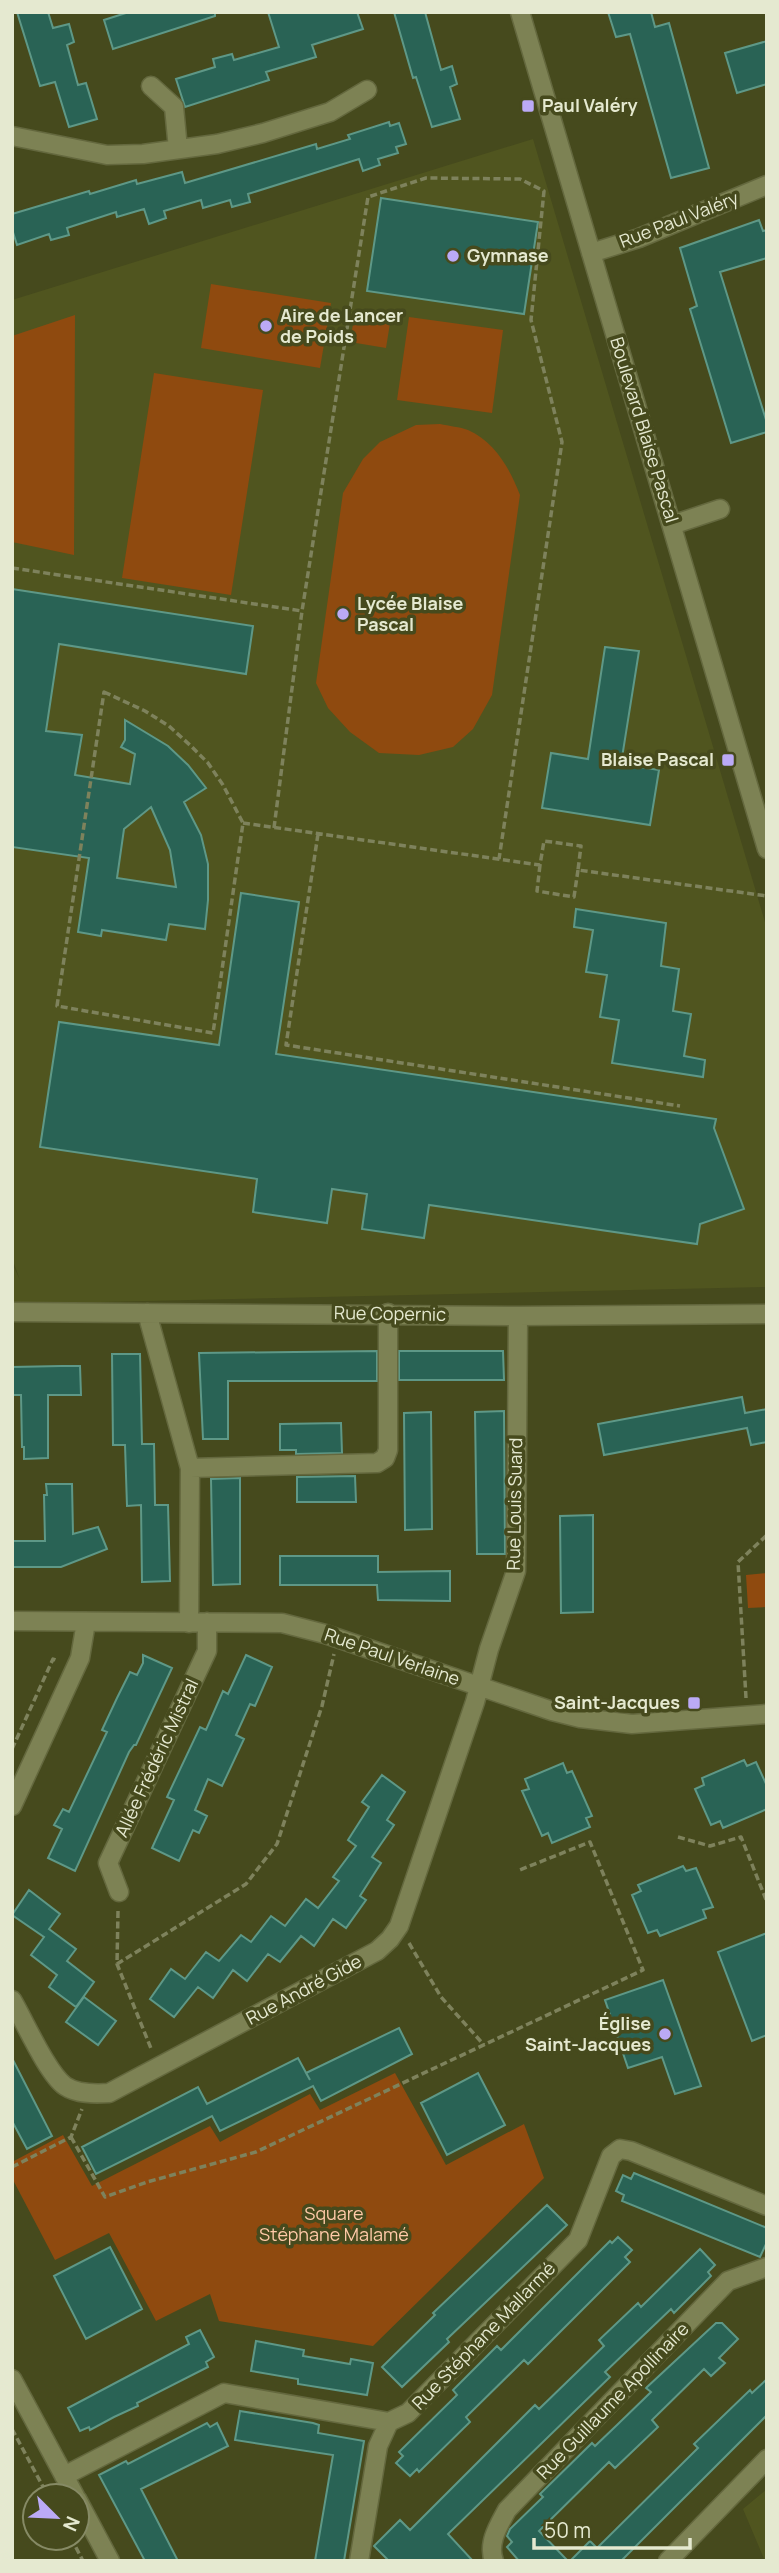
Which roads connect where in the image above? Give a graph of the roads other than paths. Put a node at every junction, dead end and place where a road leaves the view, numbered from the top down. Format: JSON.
{"nodes":[{"id":1,"x":520,"y":12,"type":"edge"},
{"id":2,"x":151,"y":86,"type":"dead end"},
{"id":3,"x":367,"y":90,"type":"dead end"},
{"id":4,"x":13,"y":132,"type":"edge"},
{"id":5,"x":178,"y":149,"type":"junction"},
{"id":6,"x":767,"y":185,"type":"edge"},
{"id":7,"x":591,"y":253,"type":"junction"},
{"id":8,"x":720,"y":509,"type":"dead end"},
{"id":9,"x":672,"y":525,"type":"junction"},
{"id":10,"x":765,"y":836,"type":"edge"},
{"id":11,"x":12,"y":1312,"type":"edge"},
{"id":12,"x":147,"y":1312,"type":"junction"},
{"id":13,"x":388,"y":1313,"type":"junction"},
{"id":14,"x":767,"y":1314,"type":"edge"},
{"id":15,"x":519,"y":1316,"type":"junction"},
{"id":16,"x":190,"y":1468,"type":"junction"},
{"id":17,"x":12,"y":1621,"type":"edge"},
{"id":18,"x":86,"y":1622,"type":"junction"},
{"id":19,"x":207,"y":1622,"type":"junction"},
{"id":20,"x":189,"y":1623,"type":"junction"},
{"id":21,"x":479,"y":1687,"type":"junction"},
{"id":22,"x":767,"y":1714,"type":"edge"},
{"id":23,"x":12,"y":1806,"type":"edge"},
{"id":24,"x":119,"y":1892,"type":"road end"},
{"id":25,"x":12,"y":2000,"type":"edge"},
{"id":26,"x":767,"y":2206,"type":"edge"},
{"id":27,"x":767,"y":2267,"type":"edge"},
{"id":28,"x":12,"y":2379,"type":"edge"},
{"id":29,"x":389,"y":2422,"type":"junction"},
{"id":30,"x":767,"y":2459,"type":"edge"},
{"id":31,"x":64,"y":2476,"type":"junction"},
{"id":32,"x":67,"y":2482,"type":"edge"},
{"id":33,"x":91,"y":2526,"type":"edge"},
{"id":34,"x":110,"y":2561,"type":"edge"},
{"id":35,"x":359,"y":2561,"type":"edge"},
{"id":36,"x":494,"y":2561,"type":"edge"},
{"id":37,"x":668,"y":2561,"type":"edge"}],
"edges":[{"from":1,"to":7,"type":"street","name":"Boulevard Blaise Pascal"},
{"from":2,"to":5,"type":"street"},
{"from":3,"to":5,"type":"street"},
{"from":4,"to":5,"type":"street"},
{"from":6,"to":7,"type":"street","name":"Rue Paul Valéry"},
{"from":7,"to":9,"type":"street","name":"Boulevard Blaise Pascal"},
{"from":8,"to":9,"type":"street"},
{"from":9,"to":10,"type":"street","name":"Boulevard Blaise Pascal"},
{"from":11,"to":12,"type":"street","name":"Rue Copernic"},
{"from":12,"to":13,"type":"street","name":"Rue Copernic"},
{"from":12,"to":16,"type":"street"},
{"from":13,"to":15,"type":"street","name":"Rue Copernic"},
{"from":13,"to":16,"type":"street"},
{"from":14,"to":15,"type":"street","name":"Rue Copernic"},
{"from":15,"to":21,"type":"street","name":"Rue Louis Suard"},
{"from":16,"to":20,"type":"street"},
{"from":17,"to":18,"type":"street","name":"Rue Paul Verlaine"},
{"from":18,"to":20,"type":"street","name":"Rue Paul Verlaine"},
{"from":18,"to":23,"type":"street"},
{"from":19,"to":20,"type":"street","name":"Rue Paul Verlaine"},
{"from":19,"to":21,"type":"street","name":"Rue Paul Verlaine"},
{"from":19,"to":24,"type":"street","name":"Allée Frédéric Mistral"},
{"from":21,"to":22,"type":"street","name":"Rue Paul Verlaine"},
{"from":21,"to":25,"type":"street","name":"Rue André Gide"},
{"from":26,"to":29,"type":"street","name":"Rue Stéphane Mallarmé"},
{"from":27,"to":36,"type":"street","name":"Rue Guillaume Apollinaire"},
{"from":28,"to":31,"type":"street"},
{"from":29,"to":31,"type":"street"},
{"from":29,"to":35,"type":"street"},
{"from":30,"to":37,"type":"street"},
{"from":31,"to":32,"type":"street"},
{"from":33,"to":34,"type":"street"}]}
